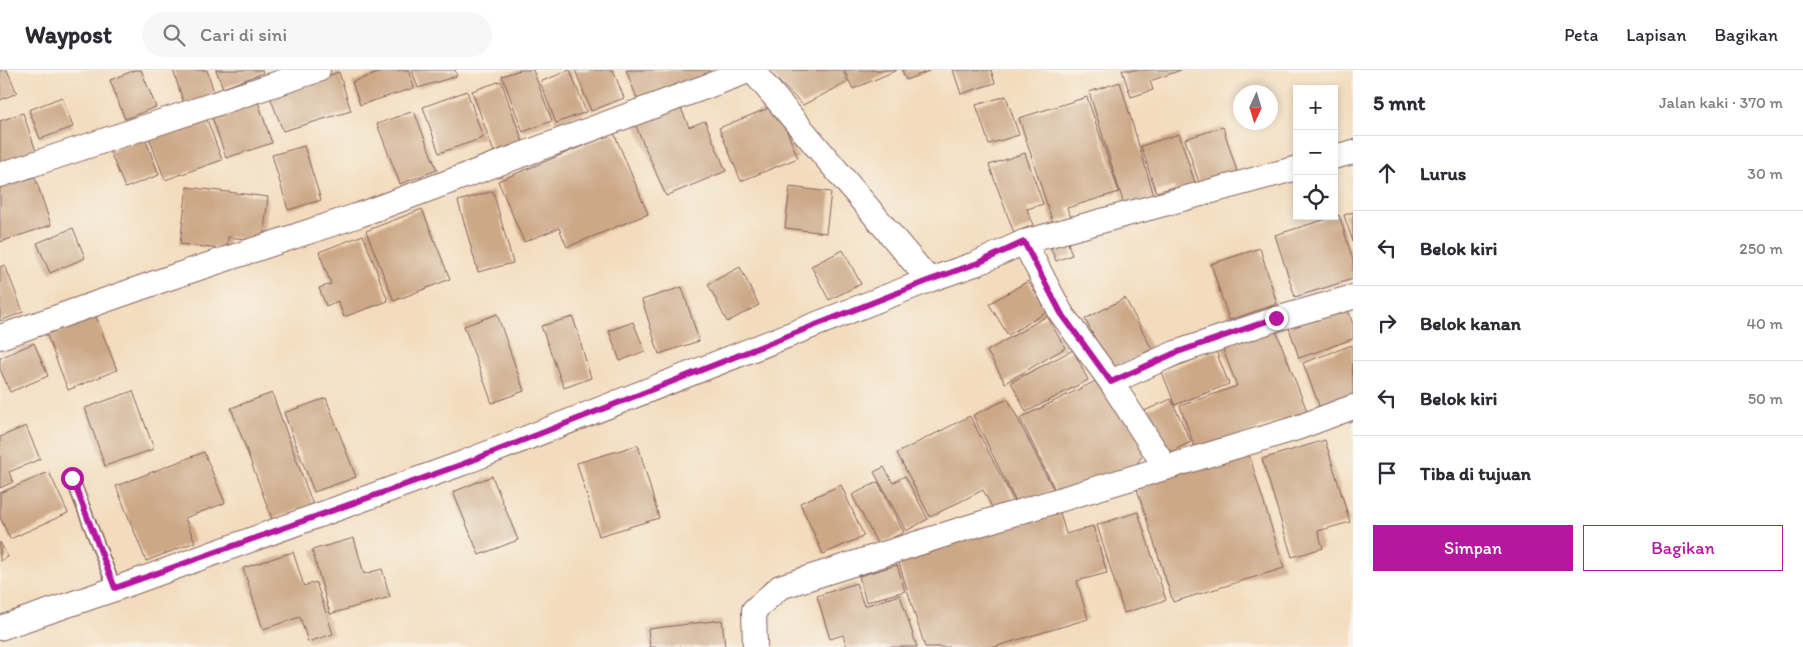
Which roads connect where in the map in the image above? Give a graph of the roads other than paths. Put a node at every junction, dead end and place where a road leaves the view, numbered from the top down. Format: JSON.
{"nodes":[{"id":1,"x":318,"y":70,"type":"edge"},
{"id":2,"x":752,"y":70,"type":"edge"},
{"id":3,"x":1353,"y":152,"type":"edge"},
{"id":4,"x":1338,"y":157,"type":"edge"},
{"id":5,"x":1293,"y":169,"type":"edge"},
{"id":6,"x":0,"y":176,"type":"edge"},
{"id":7,"x":1024,"y":242,"type":"junction"},
{"id":8,"x":930,"y":280,"type":"junction"},
{"id":9,"x":1353,"y":297,"type":"edge"},
{"id":10,"x":0,"y":337,"type":"edge"},
{"id":11,"x":1111,"y":382,"type":"junction"},
{"id":12,"x":1353,"y":408,"type":"edge"},
{"id":13,"x":1166,"y":468,"type":"junction"},
{"id":14,"x":72,"y":478,"type":"dead end"},
{"id":15,"x":115,"y":588,"type":"junction"},
{"id":16,"x":0,"y":628,"type":"edge"},
{"id":17,"x":755,"y":647,"type":"edge"}],
"edges":[{"from":1,"to":6,"type":"street"},
{"from":2,"to":8,"type":"street"},
{"from":2,"to":10,"type":"street"},
{"from":3,"to":4,"type":"street"},
{"from":5,"to":7,"type":"street"},
{"from":7,"to":8,"type":"street"},
{"from":7,"to":11,"type":"street"},
{"from":8,"to":15,"type":"street"},
{"from":9,"to":11,"type":"street"},
{"from":11,"to":13,"type":"street"},
{"from":12,"to":13,"type":"street"},
{"from":13,"to":17,"type":"street"},
{"from":14,"to":15,"type":"lane"},
{"from":15,"to":16,"type":"street"}]}
